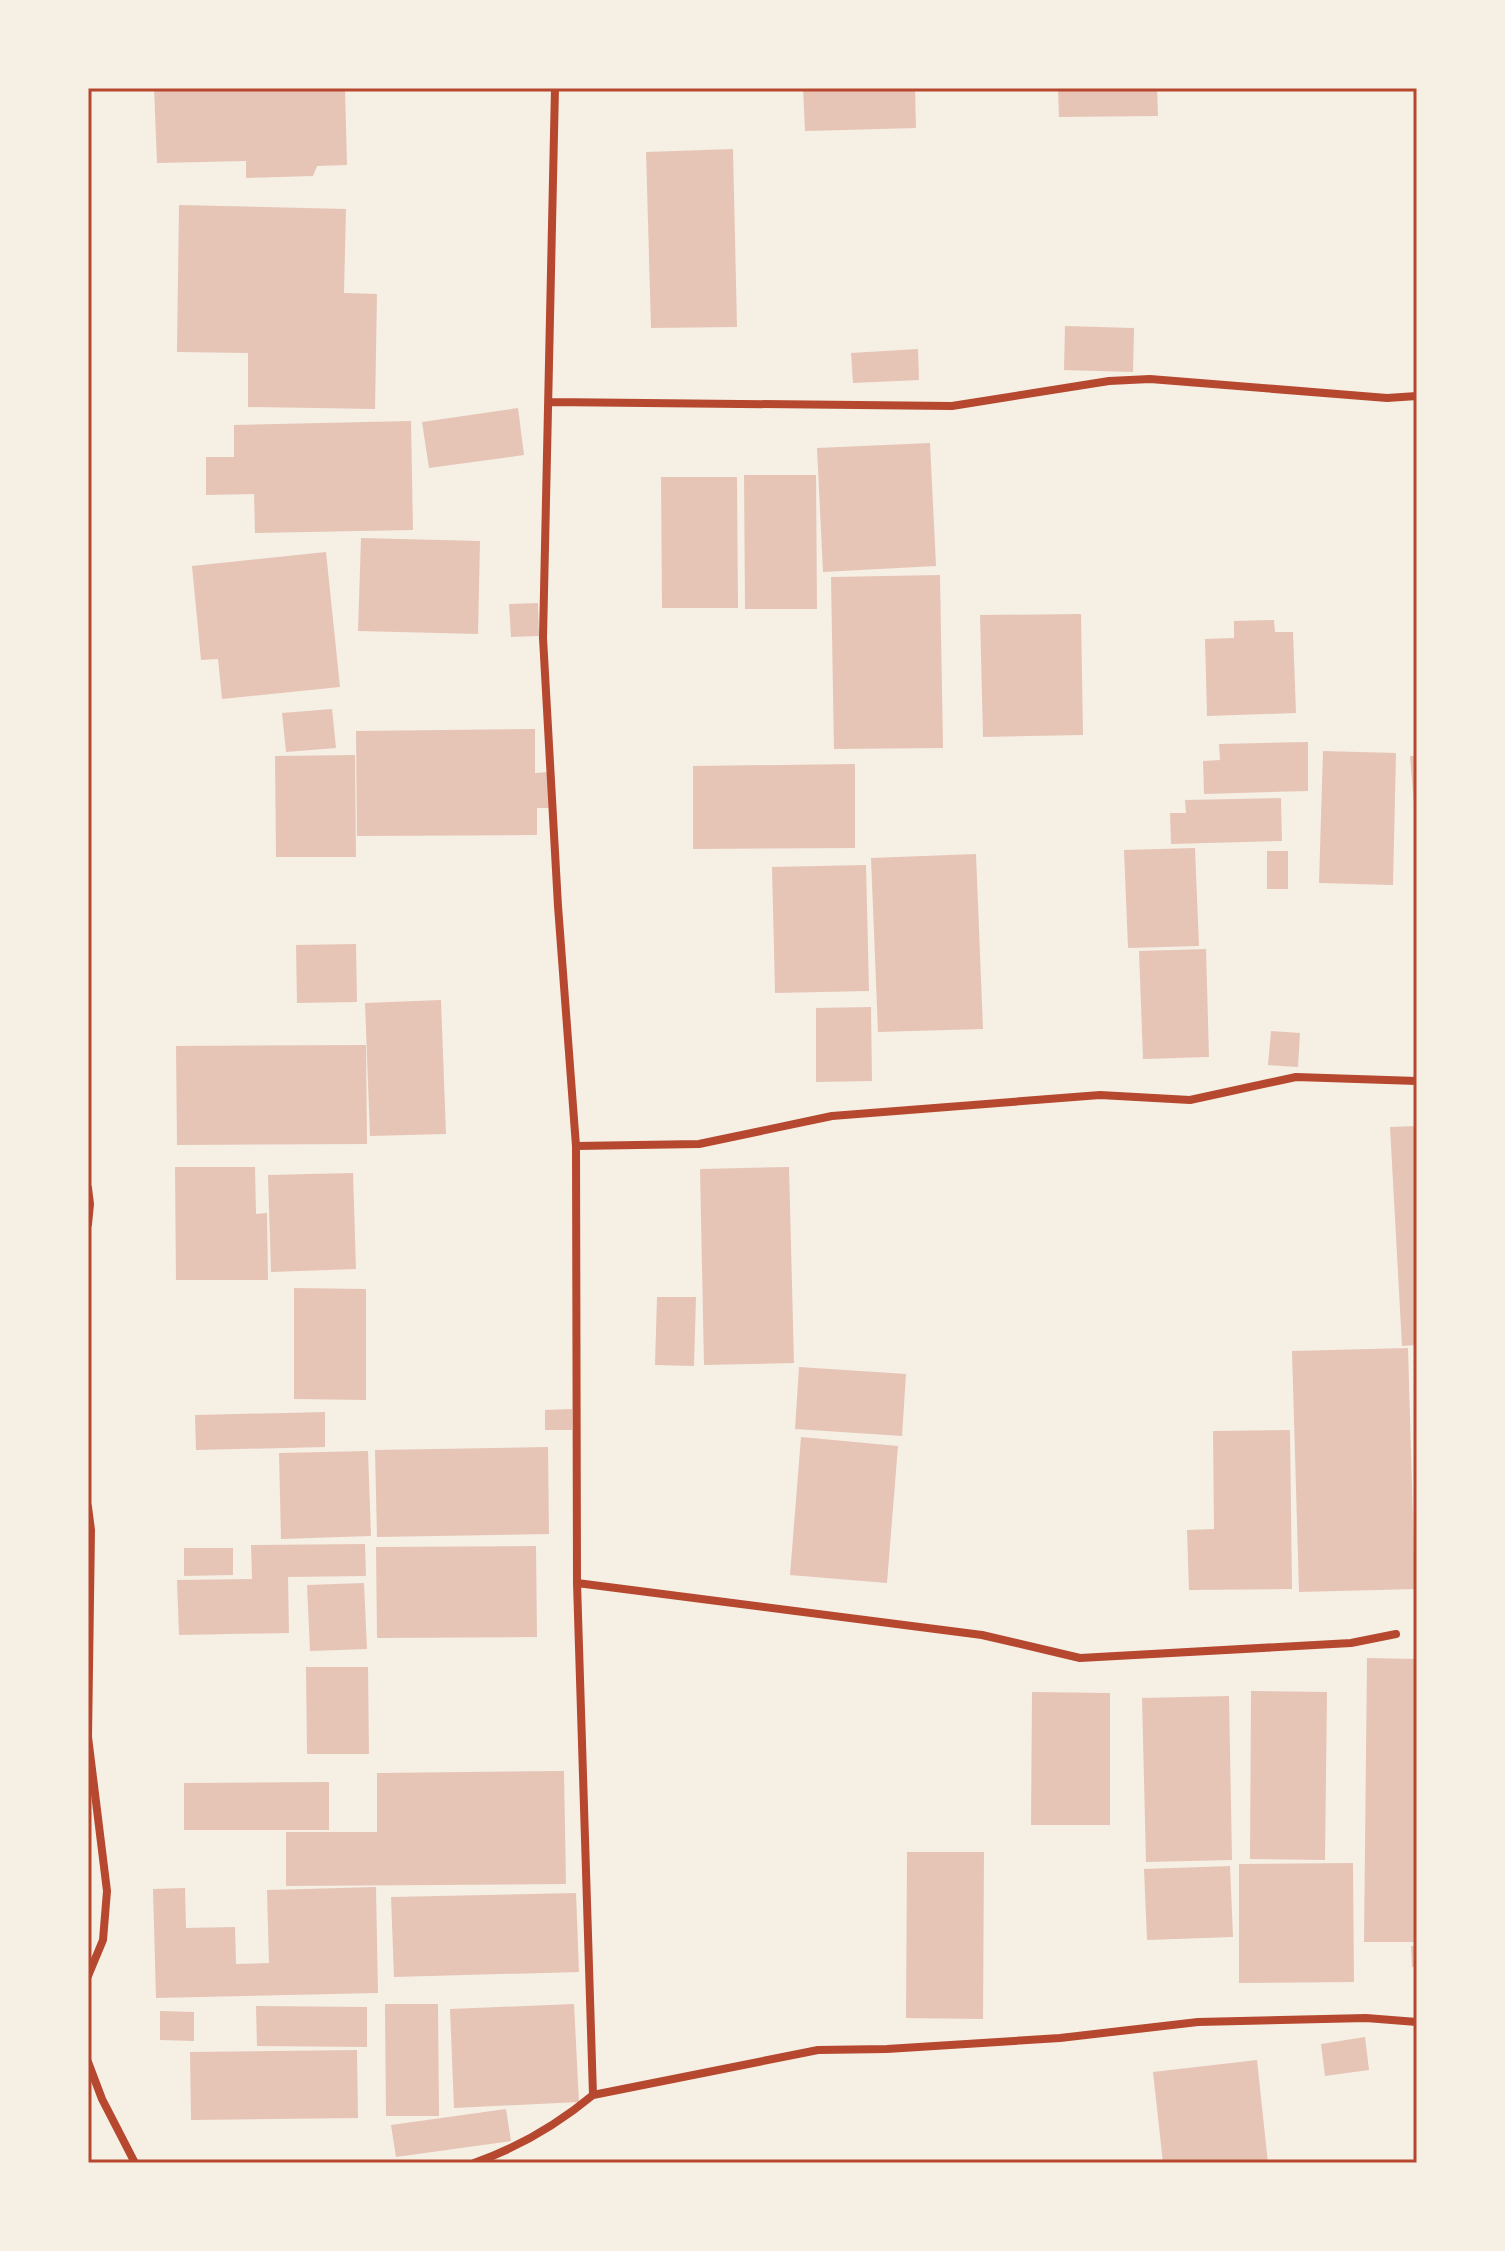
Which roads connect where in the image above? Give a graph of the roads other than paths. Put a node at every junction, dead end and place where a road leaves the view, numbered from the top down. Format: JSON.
{"nodes":[{"id":1,"x":555,"y":88,"type":"edge"},
{"id":2,"x":1417,"y":396,"type":"edge"},
{"id":3,"x":550,"y":402,"type":"junction"},
{"id":4,"x":1417,"y":1081,"type":"edge"},
{"id":5,"x":576,"y":1146,"type":"junction"},
{"id":6,"x":88,"y":1188,"type":"edge"},
{"id":7,"x":88,"y":1224,"type":"edge"},
{"id":8,"x":88,"y":1507,"type":"edge"},
{"id":9,"x":577,"y":1583,"type":"junction"},
{"id":10,"x":1396,"y":1634,"type":"dead end"},
{"id":11,"x":88,"y":1976,"type":"edge"},
{"id":12,"x":1417,"y":2022,"type":"edge"},
{"id":13,"x":88,"y":2062,"type":"edge"},
{"id":14,"x":593,"y":2095,"type":"junction"},
{"id":15,"x":135,"y":2163,"type":"edge"},
{"id":16,"x":474,"y":2163,"type":"edge"}],
"edges":[{"from":1,"to":3,"type":"street"},
{"from":2,"to":3,"type":"street"},
{"from":3,"to":5,"type":"street"},
{"from":4,"to":5,"type":"street"},
{"from":5,"to":9,"type":"street"},
{"from":6,"to":7,"type":"street"},
{"from":8,"to":11,"type":"street"},
{"from":9,"to":10,"type":"street"},
{"from":9,"to":14,"type":"street"},
{"from":12,"to":14,"type":"street"},
{"from":13,"to":15,"type":"street"},
{"from":14,"to":16,"type":"street"}]}
